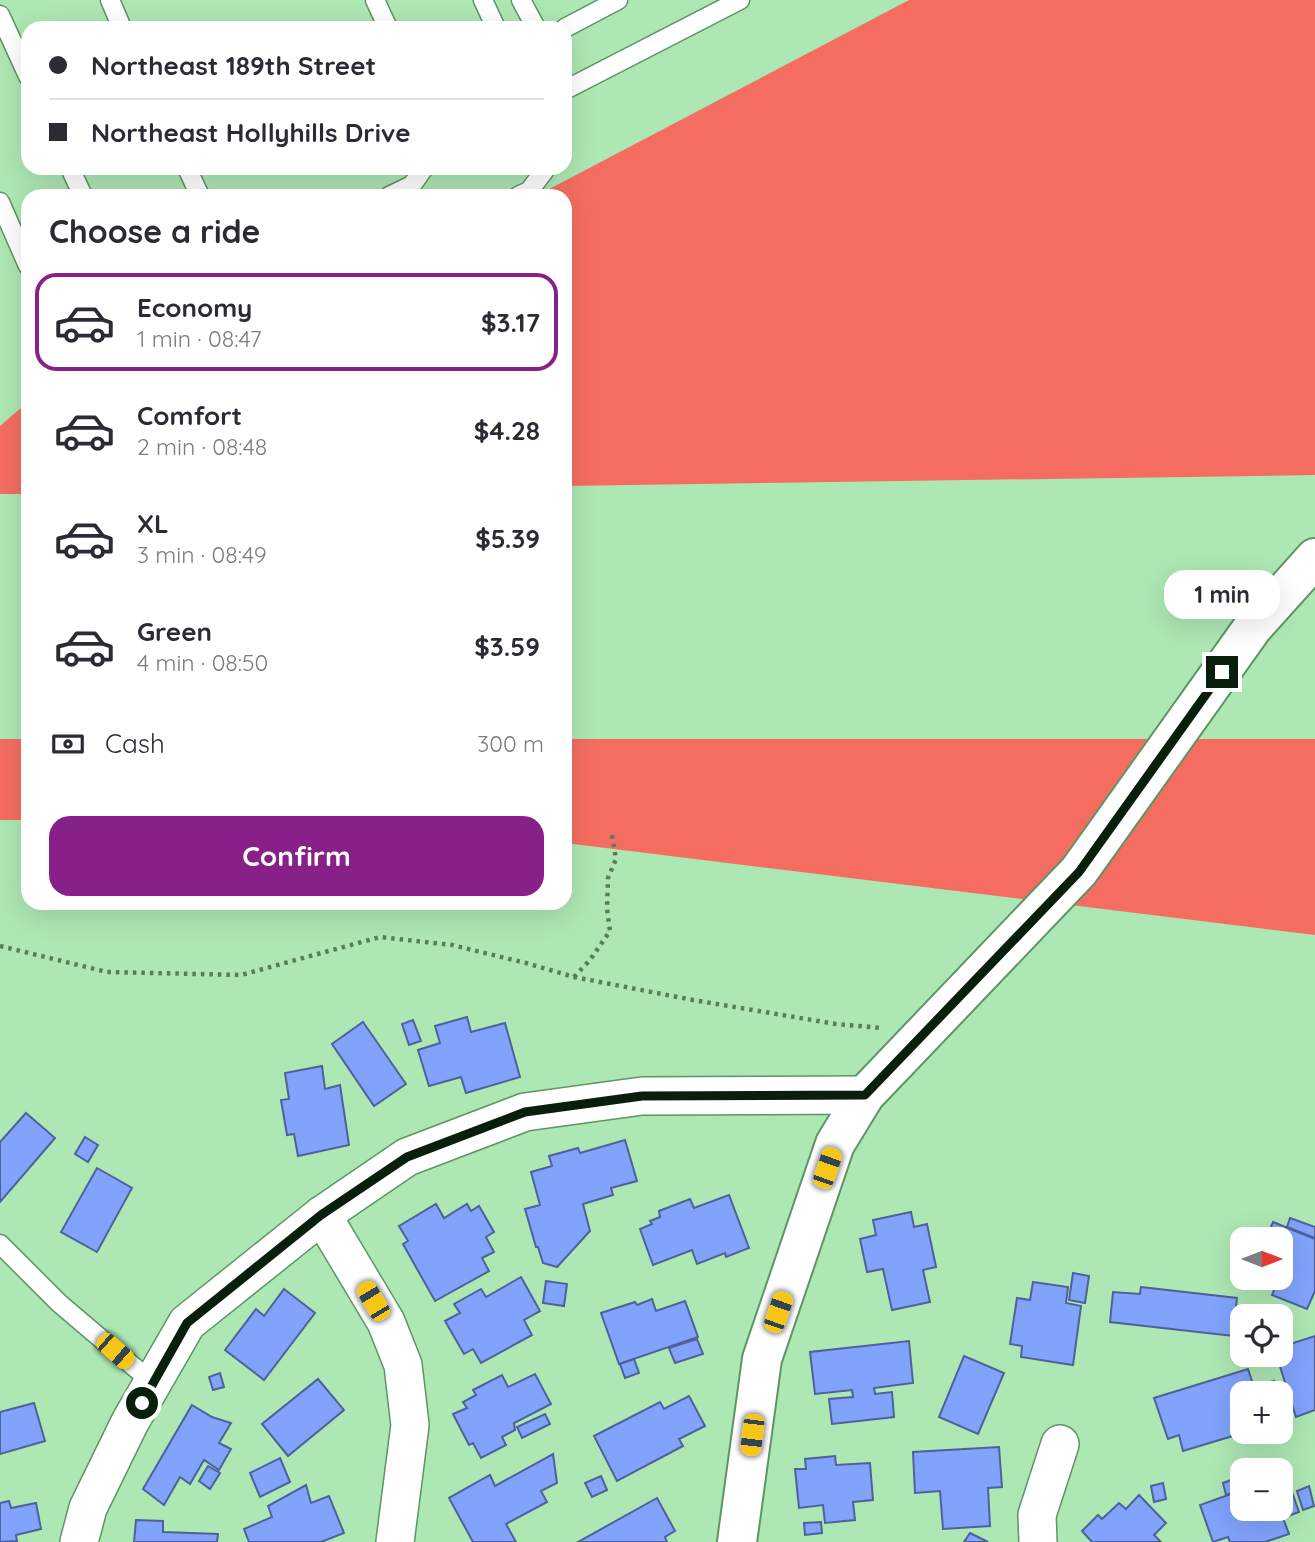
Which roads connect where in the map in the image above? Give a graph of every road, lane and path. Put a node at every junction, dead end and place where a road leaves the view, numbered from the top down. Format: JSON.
{"nodes":[{"id":1,"x":110,"y":0,"type":"edge"},
{"id":2,"x":375,"y":0,"type":"edge"},
{"id":3,"x":483,"y":0,"type":"edge"},
{"id":4,"x":521,"y":0,"type":"edge"},
{"id":5,"x":618,"y":0,"type":"edge"},
{"id":6,"x":740,"y":0,"type":"edge"},
{"id":7,"x":0,"y":15,"type":"edge"},
{"id":8,"x":119,"y":21,"type":"edge"},
{"id":9,"x":385,"y":21,"type":"edge"},
{"id":10,"x":493,"y":21,"type":"edge"},
{"id":11,"x":532,"y":21,"type":"edge"},
{"id":12,"x":572,"y":24,"type":"edge"},
{"id":13,"x":21,"y":61,"type":"edge"},
{"id":14,"x":572,"y":86,"type":"edge"},
{"id":15,"x":419,"y":175,"type":"edge"},
{"id":16,"x":541,"y":175,"type":"edge"},
{"id":17,"x":404,"y":189,"type":"edge"},
{"id":18,"x":530,"y":189,"type":"edge"},
{"id":19,"x":0,"y":202,"type":"edge"},
{"id":20,"x":21,"y":250,"type":"edge"},
{"id":21,"x":1315,"y":558,"type":"edge"},
{"id":22,"x":612,"y":835,"type":"dead end"},
{"id":23,"x":0,"y":946,"type":"edge"},
{"id":24,"x":573,"y":978,"type":"junction"},
{"id":25,"x":926,"y":1031,"type":"junction"},
{"id":26,"x":865,"y":1095,"type":"junction"},
{"id":27,"x":321,"y":1215,"type":"junction"},
{"id":28,"x":0,"y":1244,"type":"edge"},
{"id":29,"x":153,"y":1383,"type":"junction"},
{"id":30,"x":1059,"y":1444,"type":"dead end"},
{"id":31,"x":79,"y":1542,"type":"edge"},
{"id":32,"x":395,"y":1542,"type":"edge"},
{"id":33,"x":737,"y":1542,"type":"edge"},
{"id":34,"x":1038,"y":1542,"type":"edge"}],
"edges":[{"from":1,"to":8,"type":"lane"},
{"from":2,"to":9,"type":"lane"},
{"from":3,"to":10,"type":"lane"},
{"from":4,"to":11,"type":"lane"},
{"from":5,"to":12,"type":"lane"},
{"from":6,"to":14,"type":"lane"},
{"from":7,"to":13,"type":"lane"},
{"from":15,"to":17,"type":"lane"},
{"from":16,"to":18,"type":"lane"},
{"from":19,"to":20,"type":"lane"},
{"from":21,"to":25,"type":"main road"},
{"from":22,"to":24,"type":"path"},
{"from":23,"to":24,"type":"path"},
{"from":24,"to":25,"type":"path"},
{"from":25,"to":26,"type":"main road"},
{"from":26,"to":27,"type":"street"},
{"from":26,"to":33,"type":"main road"},
{"from":27,"to":29,"type":"street"},
{"from":27,"to":32,"type":"street"},
{"from":28,"to":29,"type":"lane"},
{"from":29,"to":31,"type":"street"},
{"from":30,"to":34,"type":"street"}]}
